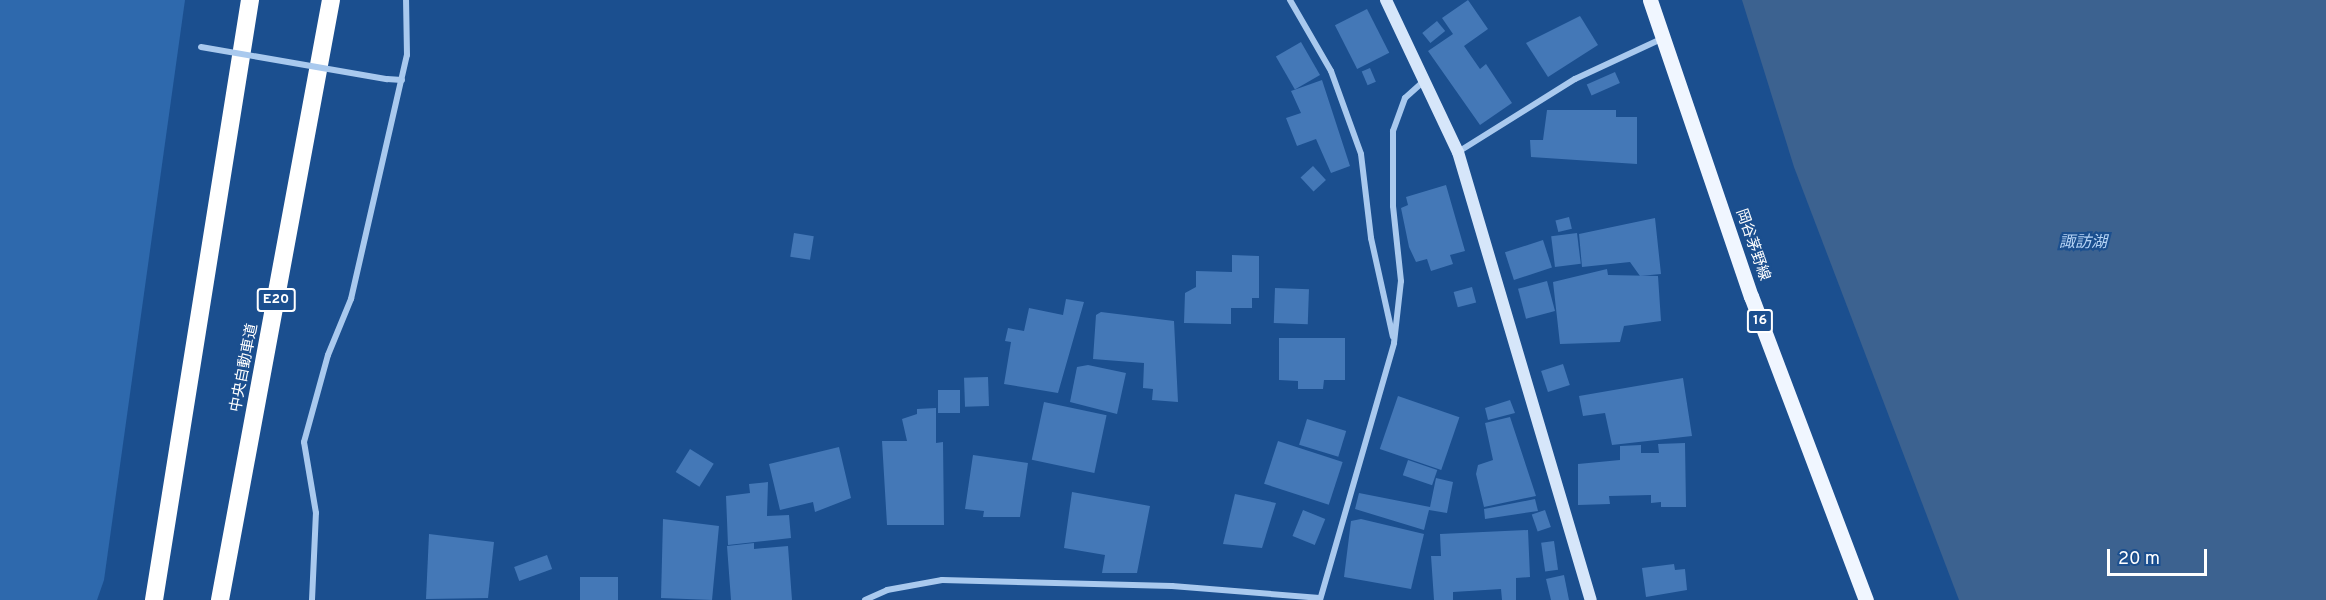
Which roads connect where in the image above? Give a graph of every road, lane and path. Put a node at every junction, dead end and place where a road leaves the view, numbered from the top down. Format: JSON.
{"nodes":[{"id":1,"x":250,"y":0,"type":"edge"},
{"id":2,"x":331,"y":0,"type":"edge"},
{"id":3,"x":406,"y":0,"type":"edge"},
{"id":4,"x":1290,"y":0,"type":"edge"},
{"id":5,"x":1386,"y":0,"type":"edge"},
{"id":6,"x":1650,"y":0,"type":"edge"},
{"id":7,"x":1660,"y":39,"type":"junction"},
{"id":8,"x":201,"y":47,"type":"dead end"},
{"id":9,"x":1425,"y":79,"type":"junction"},
{"id":10,"x":402,"y":80,"type":"junction"},
{"id":11,"x":1458,"y":152,"type":"junction"},
{"id":12,"x":1394,"y":343,"type":"junction"},
{"id":13,"x":868,"y":599,"type":"edge"},
{"id":14,"x":1320,"y":599,"type":"edge"},
{"id":15,"x":154,"y":600,"type":"edge"},
{"id":16,"x":220,"y":600,"type":"edge"},
{"id":17,"x":312,"y":600,"type":"edge"},
{"id":18,"x":1591,"y":600,"type":"edge"},
{"id":19,"x":1866,"y":600,"type":"edge"}],
"edges":[{"from":1,"to":15,"type":"highway"},
{"from":2,"to":16,"type":"highway","name":"中央自動車道","number":"E20"},
{"from":3,"to":10,"type":"street"},
{"from":4,"to":12,"type":"street"},
{"from":5,"to":9,"type":"street"},
{"from":6,"to":7,"type":"main road","name":"岡谷茅野線","number":"16"},
{"from":7,"to":11,"type":"street"},
{"from":7,"to":19,"type":"main road","name":"岡谷茅野線","number":"16"},
{"from":8,"to":10,"type":"street","bridge":true},
{"from":9,"to":11,"type":"street"},
{"from":9,"to":12,"type":"street"},
{"from":10,"to":17,"type":"street"},
{"from":11,"to":18,"type":"street"},
{"from":12,"to":14,"type":"street"},
{"from":13,"to":14,"type":"street"}]}
